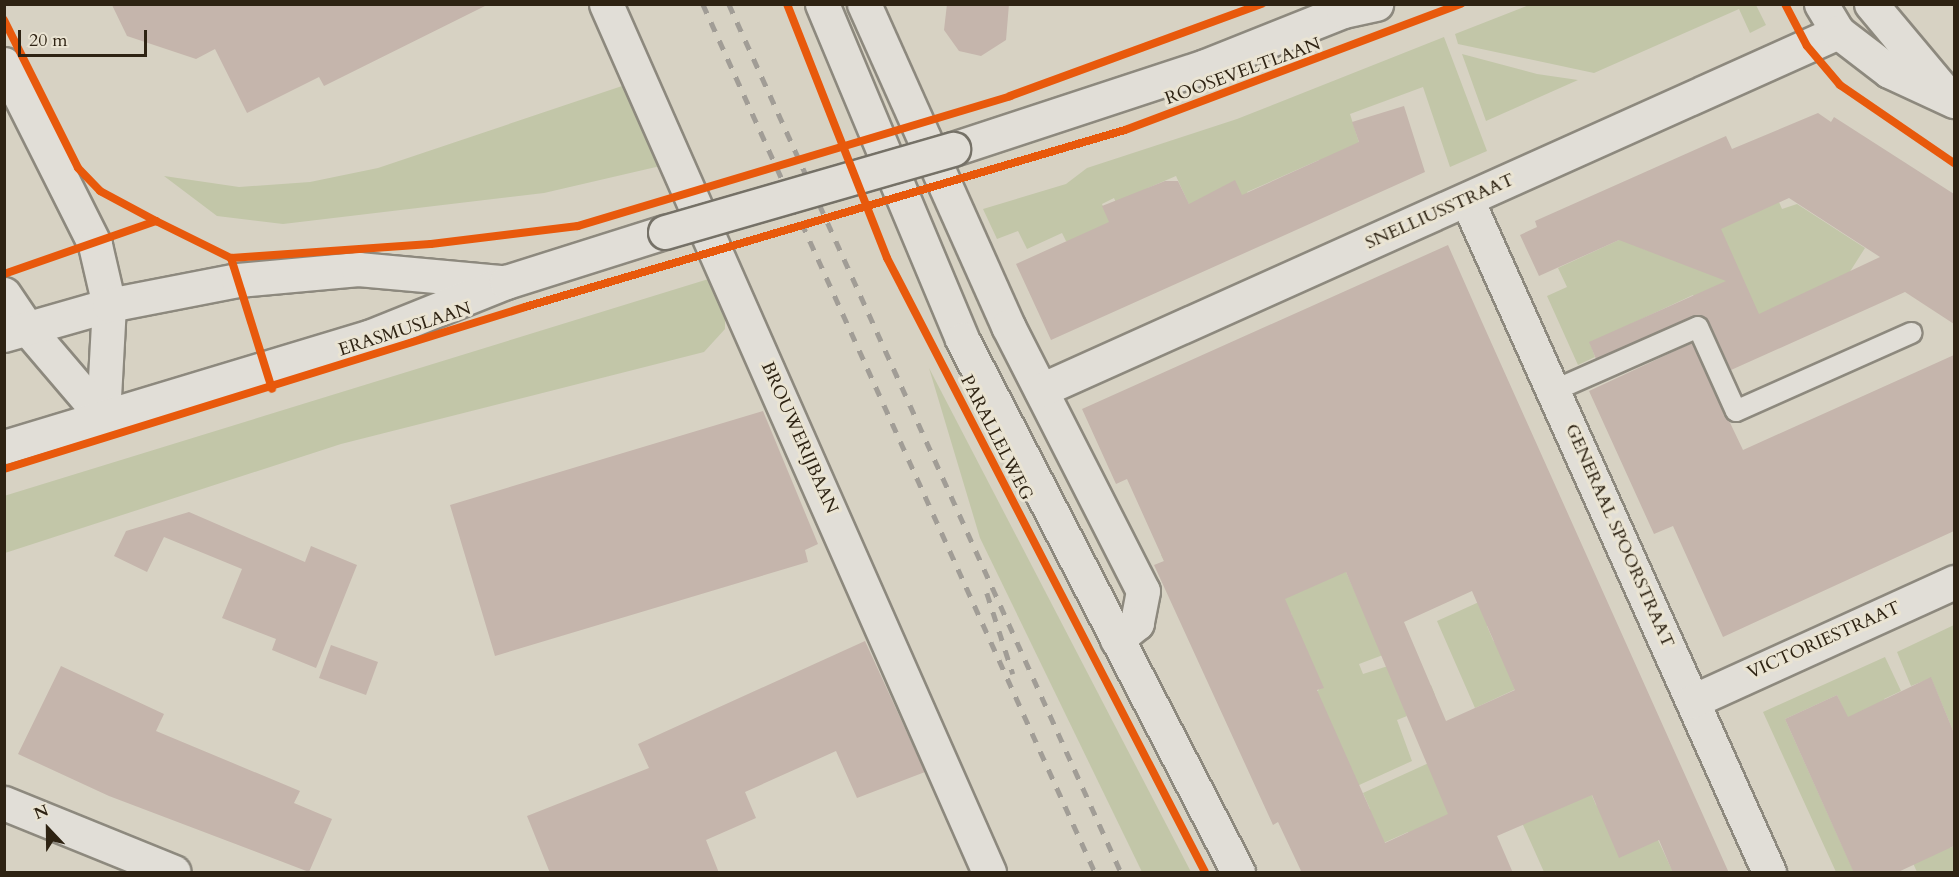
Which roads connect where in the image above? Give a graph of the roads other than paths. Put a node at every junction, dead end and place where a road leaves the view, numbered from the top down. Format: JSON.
{"nodes":[{"id":1,"x":606,"y":4,"type":"edge"},
{"id":2,"x":822,"y":4,"type":"edge"},
{"id":3,"x":864,"y":4,"type":"edge"},
{"id":4,"x":1376,"y":4,"type":"edge"},
{"id":5,"x":1821,"y":4,"type":"edge"},
{"id":6,"x":1871,"y":4,"type":"edge"},
{"id":7,"x":1347,"y":8,"type":"edge"},
{"id":8,"x":1838,"y":32,"type":"junction"},
{"id":9,"x":4,"y":64,"type":"edge"},
{"id":10,"x":1953,"y":100,"type":"edge"},
{"id":11,"x":1467,"y":200,"type":"junction"},
{"id":12,"x":665,"y":232,"type":"joint"},
{"id":13,"x":506,"y":282,"type":"junction"},
{"id":14,"x":4,"y":294,"type":"edge"},
{"id":15,"x":109,"y":304,"type":"junction"},
{"id":16,"x":16,"y":332,"type":"edge"},
{"id":17,"x":1911,"y":333,"type":"dead end"},
{"id":18,"x":1041,"y":390,"type":"junction"},
{"id":19,"x":1553,"y":391,"type":"junction"},
{"id":20,"x":103,"y":417,"type":"junction"},
{"id":21,"x":4,"y":447,"type":"edge"},
{"id":22,"x":1954,"y":582,"type":"edge"},
{"id":23,"x":1117,"y":639,"type":"junction"},
{"id":24,"x":1693,"y":701,"type":"junction"},
{"id":25,"x":4,"y":803,"type":"edge"},
{"id":26,"x":174,"y":873,"type":"edge"},
{"id":27,"x":989,"y":873,"type":"edge"},
{"id":28,"x":1238,"y":873,"type":"edge"},
{"id":29,"x":1769,"y":873,"type":"edge"}],
"edges":[{"from":1,"to":27,"type":"street","name":"BROUWERIJBAAN"},
{"from":2,"to":23,"type":"street","name":"PARALLELWEG"},
{"from":3,"to":18,"type":"street"},
{"from":4,"to":7,"type":"street","name":"ROOSEVELTLAAN"},
{"from":5,"to":8,"type":"street"},
{"from":6,"to":10,"type":"street"},
{"from":7,"to":12,"type":"street","name":"ROOSEVELTLAAN","bridge":true},
{"from":8,"to":10,"type":"street"},
{"from":8,"to":11,"type":"street","name":"SNELLIUSSTRAAT"},
{"from":9,"to":15,"type":"street"},
{"from":11,"to":18,"type":"street","name":"SNELLIUSSTRAAT"},
{"from":11,"to":19,"type":"street","name":"GENERAAL SPOORSTRAAT"},
{"from":12,"to":13,"type":"street","name":"ERASMUSLAAN"},
{"from":13,"to":15,"type":"street","name":"ERASMUSLAAN"},
{"from":13,"to":20,"type":"street","name":"ERASMUSLAAN"},
{"from":14,"to":16,"type":"street"},
{"from":15,"to":16,"type":"street","name":"ERASMUSLAAN"},
{"from":15,"to":20,"type":"street"},
{"from":16,"to":20,"type":"street"},
{"from":17,"to":19,"type":"lane"},
{"from":18,"to":23,"type":"street"},
{"from":19,"to":24,"type":"street","name":"GENERAAL SPOORSTRAAT"},
{"from":20,"to":21,"type":"street","name":"ERASMUSLAAN"},
{"from":22,"to":24,"type":"street","name":"VICTORIESTRAAT"},
{"from":23,"to":28,"type":"street","name":"PARALLELWEG"},
{"from":24,"to":29,"type":"street","name":"GENERAAL SPOORSTRAAT"},
{"from":25,"to":26,"type":"street"}]}
